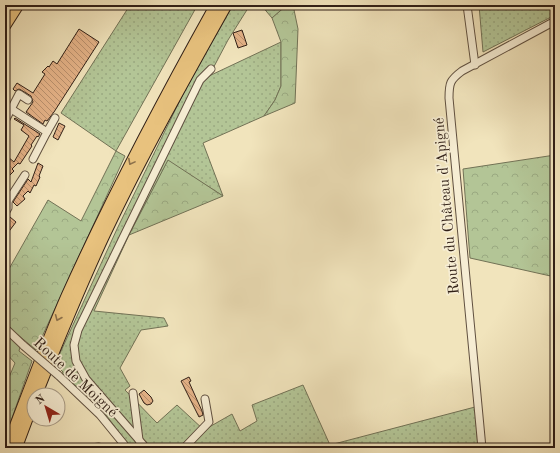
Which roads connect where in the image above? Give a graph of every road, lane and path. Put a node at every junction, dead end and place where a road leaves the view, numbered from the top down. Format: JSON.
{"nodes":[{"id":1,"x":19,"y":5,"type":"edge"},
{"id":2,"x":216,"y":5,"type":"edge"},
{"id":3,"x":226,"y":5,"type":"edge"},
{"id":4,"x":467,"y":5,"type":"edge"},
{"id":5,"x":7,"y":21,"type":"edge"},
{"id":6,"x":555,"y":21,"type":"edge"},
{"id":7,"x":475,"y":65,"type":"junction"},
{"id":8,"x":211,"y":69,"type":"dead end"},
{"id":9,"x":28,"y":100,"type":"dead end"},
{"id":10,"x":8,"y":107,"type":"edge"},
{"id":11,"x":55,"y":118,"type":"dead end"},
{"id":12,"x":5,"y":121,"type":"edge"},
{"id":13,"x":47,"y":132,"type":"junction"},
{"id":14,"x":33,"y":159,"type":"dead end"},
{"id":15,"x":25,"y":175,"type":"dead end"},
{"id":16,"x":7,"y":199,"type":"edge"},
{"id":17,"x":5,"y":213,"type":"edge"},
{"id":18,"x":5,"y":328,"type":"edge"},
{"id":19,"x":39,"y":387,"type":"edge"},
{"id":20,"x":133,"y":393,"type":"dead end"},
{"id":21,"x":205,"y":399,"type":"dead end"},
{"id":22,"x":26,"y":421,"type":"edge"},
{"id":23,"x":139,"y":440,"type":"junction"},
{"id":24,"x":7,"y":448,"type":"edge"},
{"id":25,"x":16,"y":448,"type":"edge"},
{"id":26,"x":91,"y":448,"type":"edge"},
{"id":27,"x":101,"y":448,"type":"edge"},
{"id":28,"x":127,"y":448,"type":"edge"},
{"id":29,"x":146,"y":448,"type":"edge"},
{"id":30,"x":184,"y":448,"type":"edge"},
{"id":31,"x":482,"y":448,"type":"edge"}],
"edges":[{"from":1,"to":5,"type":"main road"},
{"from":2,"to":24,"type":"highway","one_way":true},
{"from":3,"to":19,"type":"highway"},
{"from":4,"to":7,"type":"street"},
{"from":6,"to":7,"type":"street","name":"Route du Château d'Apigné"},
{"from":7,"to":31,"type":"street","name":"Route du Château d'Apigné"},
{"from":8,"to":23,"type":"street"},
{"from":9,"to":10,"type":"street"},
{"from":10,"to":12,"type":"street"},
{"from":10,"to":13,"type":"street"},
{"from":11,"to":13,"type":"street"},
{"from":13,"to":14,"type":"street"},
{"from":15,"to":16,"type":"street"},
{"from":16,"to":17,"type":"street"},
{"from":18,"to":28,"type":"street","name":"Route de Moigné","bridge":true},
{"from":20,"to":23,"type":"street"},
{"from":21,"to":30,"type":"street"},
{"from":22,"to":25,"type":"highway"},
{"from":23,"to":29,"type":"street"},
{"from":26,"to":27,"type":"street"}]}
